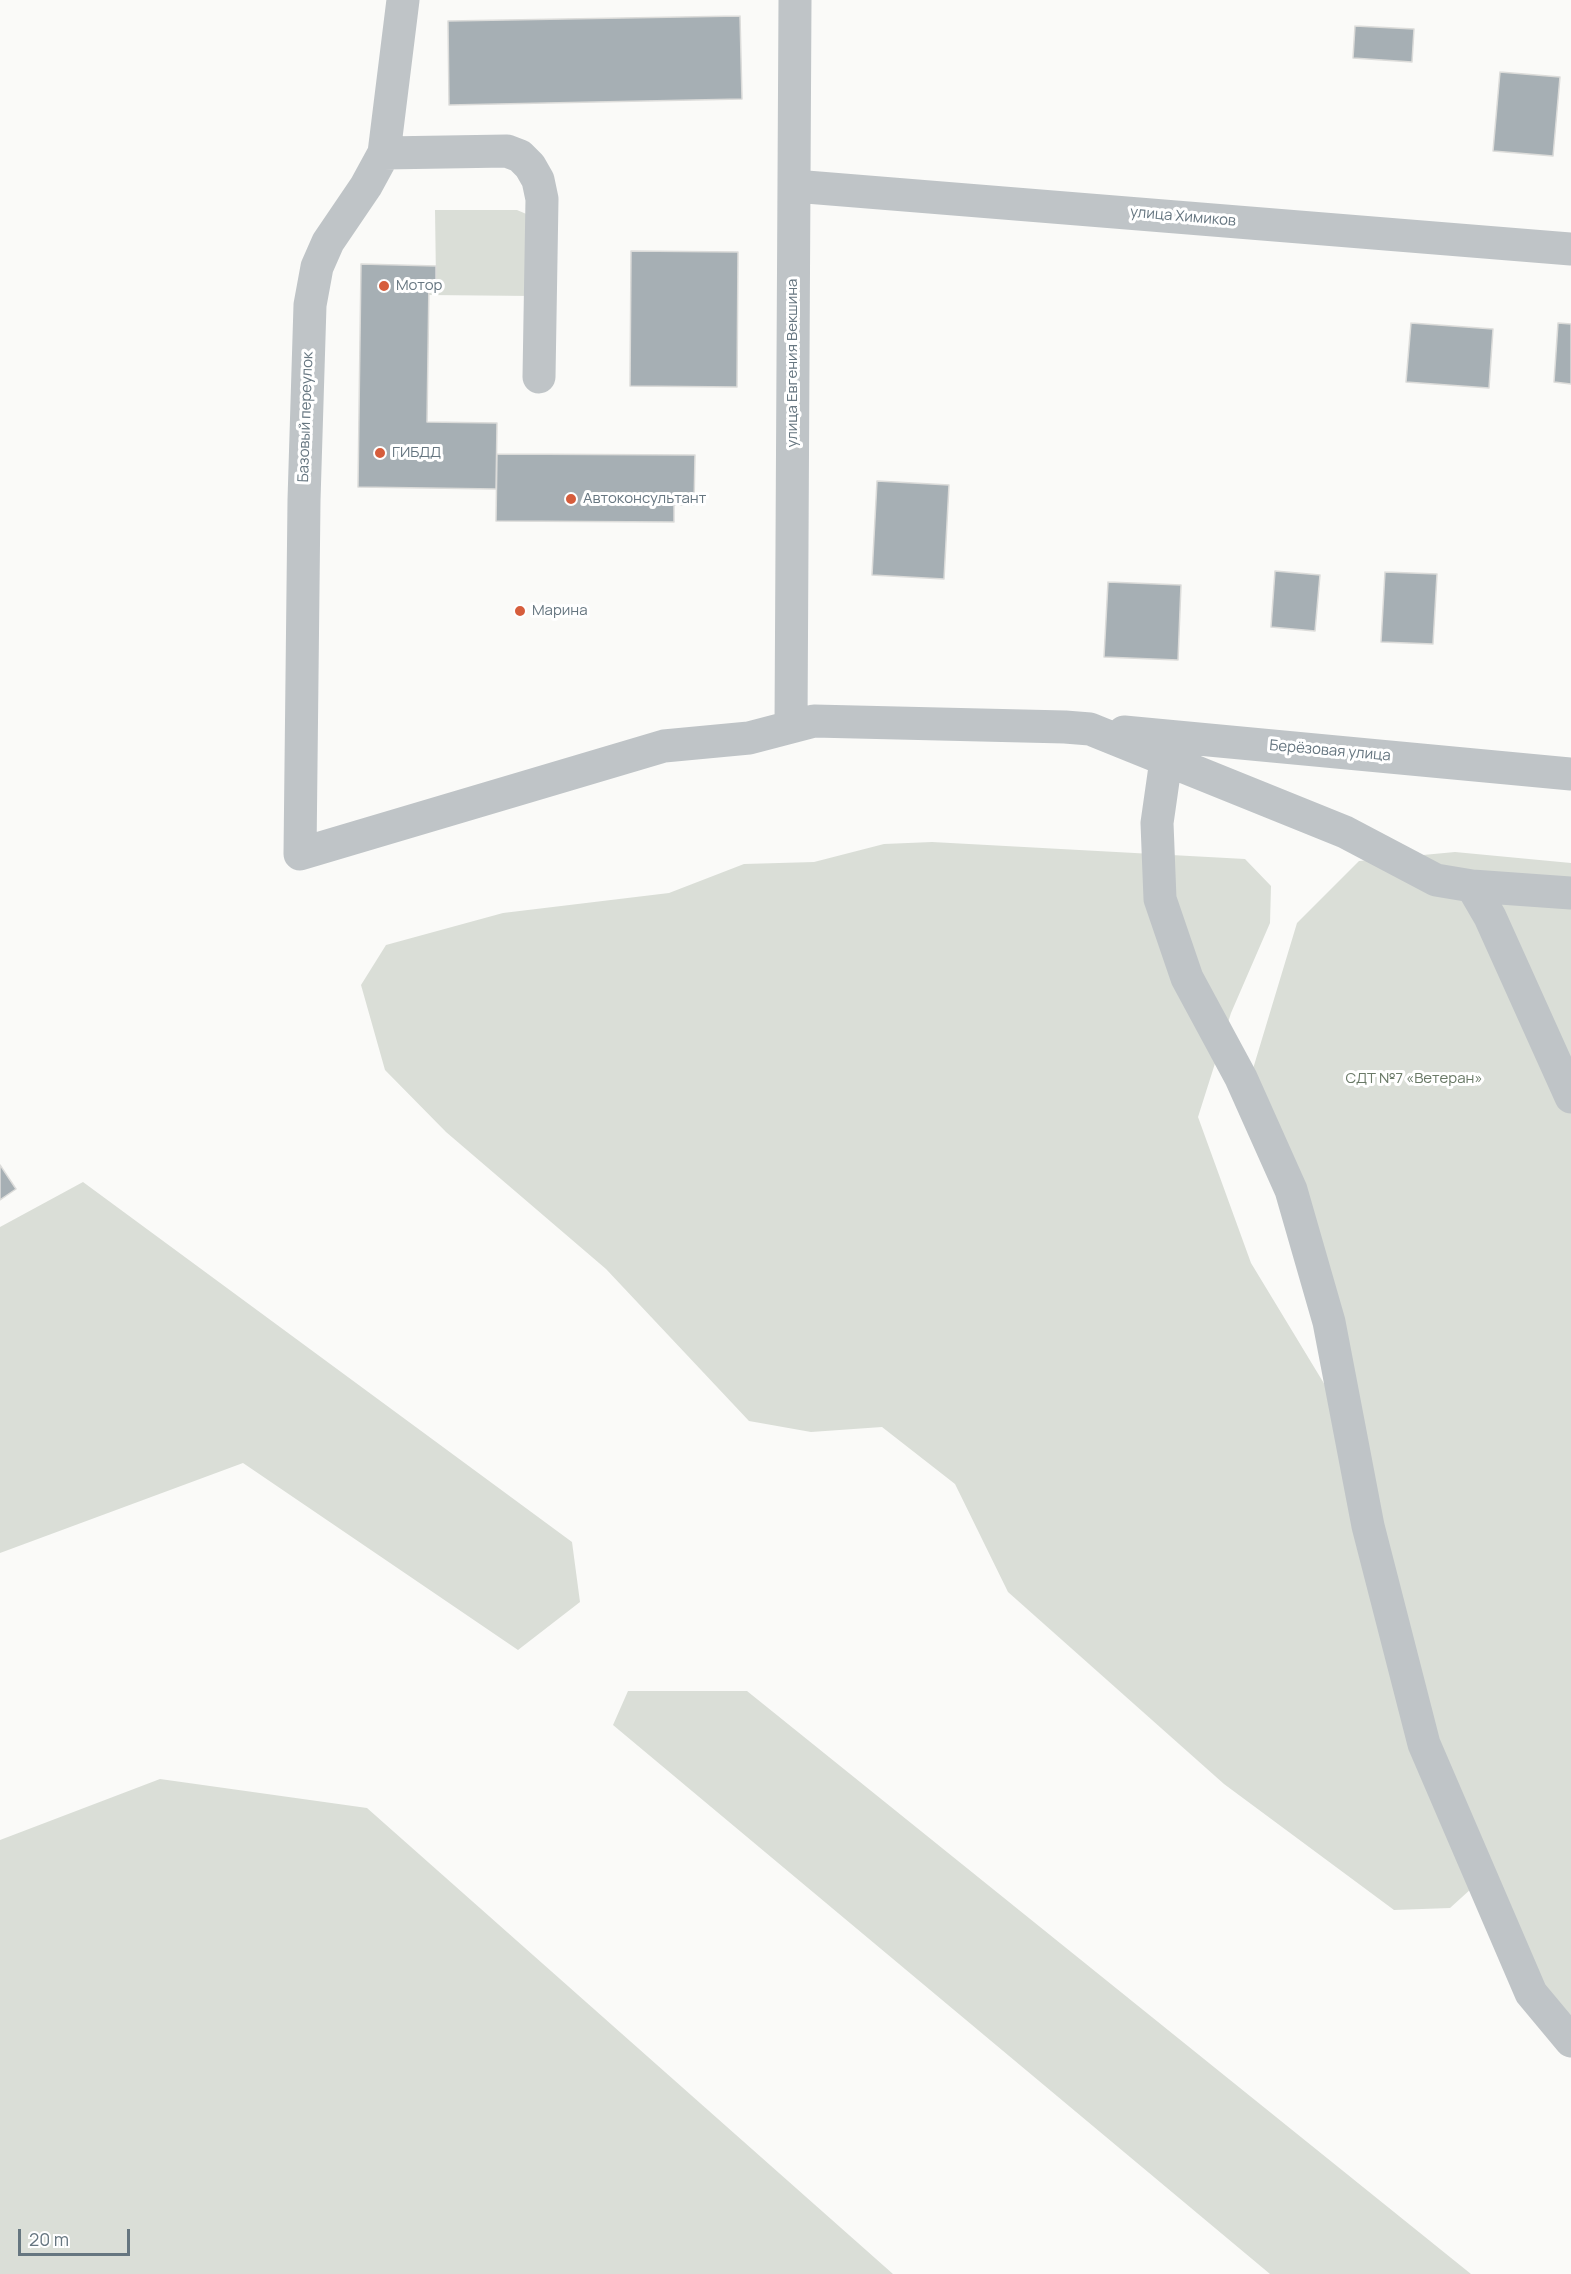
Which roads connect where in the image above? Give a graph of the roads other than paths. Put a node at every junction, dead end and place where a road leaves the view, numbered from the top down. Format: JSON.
{"nodes":[{"id":1,"x":403,"y":0,"type":"edge"},
{"id":2,"x":795,"y":0,"type":"edge"},
{"id":3,"x":384,"y":153,"type":"junction"},
{"id":4,"x":794,"y":186,"type":"junction"},
{"id":5,"x":1571,"y":249,"type":"edge"},
{"id":6,"x":539,"y":377,"type":"dead end"},
{"id":7,"x":791,"y":726,"type":"junction"},
{"id":8,"x":1090,"y":729,"type":"junction"},
{"id":9,"x":1166,"y":760,"type":"junction"},
{"id":10,"x":1571,"y":774,"type":"edge"},
{"id":11,"x":300,"y":854,"type":"joint"},
{"id":12,"x":1472,"y":886,"type":"junction"},
{"id":13,"x":1571,"y":893,"type":"edge"},
{"id":14,"x":1571,"y":1097,"type":"edge"},
{"id":15,"x":1571,"y":2041,"type":"edge"}],
"edges":[{"from":1,"to":3,"type":"street","name":"Базовый переулок"},
{"from":2,"to":4,"type":"street","name":"улица Евгения Векшина"},
{"from":3,"to":6,"type":"street"},
{"from":3,"to":11,"type":"street","name":"Базовый переулок"},
{"from":4,"to":5,"type":"street","name":"улица Химиков"},
{"from":4,"to":7,"type":"street","name":"улица Евгения Векшина"},
{"from":7,"to":8,"type":"street","name":"Берёзовая улица"},
{"from":7,"to":11,"type":"street","name":"Берёзовая улица"},
{"from":8,"to":9,"type":"street"},
{"from":8,"to":10,"type":"street","name":"Берёзовая улица"},
{"from":9,"to":12,"type":"street"},
{"from":9,"to":15,"type":"street"},
{"from":12,"to":13,"type":"street"},
{"from":12,"to":14,"type":"street"}]}
